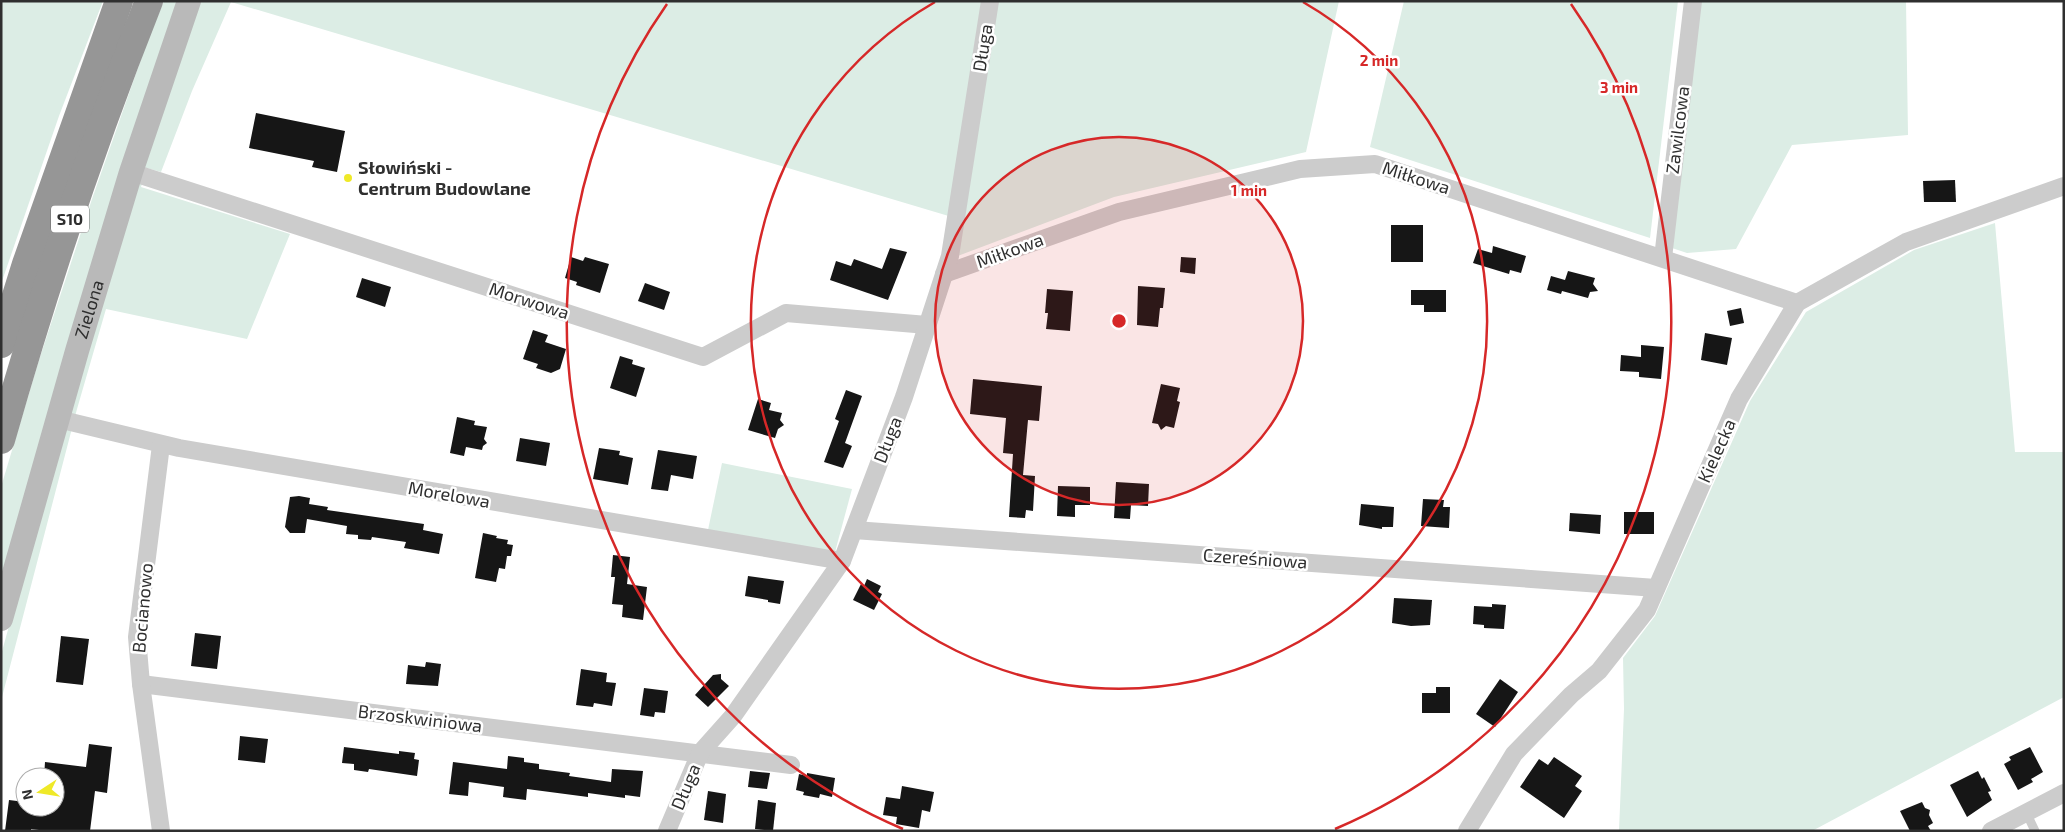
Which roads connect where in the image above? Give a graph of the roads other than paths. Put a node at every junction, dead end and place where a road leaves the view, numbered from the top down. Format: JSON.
{"nodes":[{"id":1,"x":119,"y":1,"type":"edge"},
{"id":2,"x":149,"y":1,"type":"edge"},
{"id":3,"x":189,"y":1,"type":"edge"},
{"id":4,"x":990,"y":1,"type":"edge"},
{"id":5,"x":1692,"y":1,"type":"edge"},
{"id":6,"x":131,"y":172,"type":"junction"},
{"id":7,"x":2064,"y":186,"type":"edge"},
{"id":8,"x":1663,"y":258,"type":"junction"},
{"id":9,"x":944,"y":274,"type":"junction"},
{"id":10,"x":1797,"y":304,"type":"junction"},
{"id":11,"x":927,"y":325,"type":"junction"},
{"id":12,"x":1,"y":344,"type":"edge"},
{"id":13,"x":58,"y":419,"type":"junction"},
{"id":14,"x":1,"y":440,"type":"edge"},
{"id":15,"x":161,"y":445,"type":"junction"},
{"id":16,"x":854,"y":530,"type":"junction"},
{"id":17,"x":842,"y":561,"type":"junction"},
{"id":18,"x":1656,"y":588,"type":"junction"},
{"id":19,"x":1,"y":620,"type":"edge"},
{"id":20,"x":141,"y":684,"type":"junction"},
{"id":21,"x":700,"y":753,"type":"junction"},
{"id":22,"x":791,"y":766,"type":"dead end"},
{"id":23,"x":2064,"y":793,"type":"edge"},
{"id":24,"x":2026,"y":812,"type":"junction"},
{"id":25,"x":161,"y":831,"type":"edge"},
{"id":26,"x":667,"y":831,"type":"edge"},
{"id":27,"x":1467,"y":831,"type":"edge"},
{"id":28,"x":1990,"y":831,"type":"edge"},
{"id":29,"x":2035,"y":831,"type":"edge"}],
"edges":[{"from":1,"to":12,"type":"highway","number":"S10"},
{"from":2,"to":14,"type":"highway","number":"S10"},
{"from":3,"to":6,"type":"street","name":"Zielona"},
{"from":4,"to":9,"type":"street","name":"Długa"},
{"from":5,"to":8,"type":"street","name":"Zawilcowa"},
{"from":6,"to":11,"type":"street","name":"Morwowa"},
{"from":6,"to":13,"type":"street","name":"Zielona"},
{"from":7,"to":10,"type":"street","name":"Kielecka"},
{"from":8,"to":9,"type":"street","name":"Miłkowa"},
{"from":8,"to":10,"type":"street","name":"Miłkowa"},
{"from":9,"to":11,"type":"street","name":"Długa"},
{"from":10,"to":18,"type":"street","name":"Kielecka"},
{"from":11,"to":16,"type":"street","name":"Długa"},
{"from":13,"to":15,"type":"street","name":"Morelowa"},
{"from":13,"to":19,"type":"street","name":"Zielona"},
{"from":15,"to":17,"type":"street","name":"Morelowa"},
{"from":15,"to":20,"type":"street","name":"Bocianowo"},
{"from":16,"to":17,"type":"street","name":"Długa"},
{"from":16,"to":18,"type":"street","name":"Czereśniowa"},
{"from":17,"to":21,"type":"street","name":"Długa"},
{"from":18,"to":27,"type":"street","name":"Kielecka"},
{"from":20,"to":21,"type":"street","name":"Brzoskwiniowa"},
{"from":20,"to":25,"type":"street","name":"Bocianowo"},
{"from":21,"to":22,"type":"street","name":"Brzoskwiniowa"},
{"from":21,"to":26,"type":"street","name":"Długa"},
{"from":23,"to":24,"type":"street"},
{"from":24,"to":28,"type":"street"},
{"from":24,"to":29,"type":"lane"}]}
